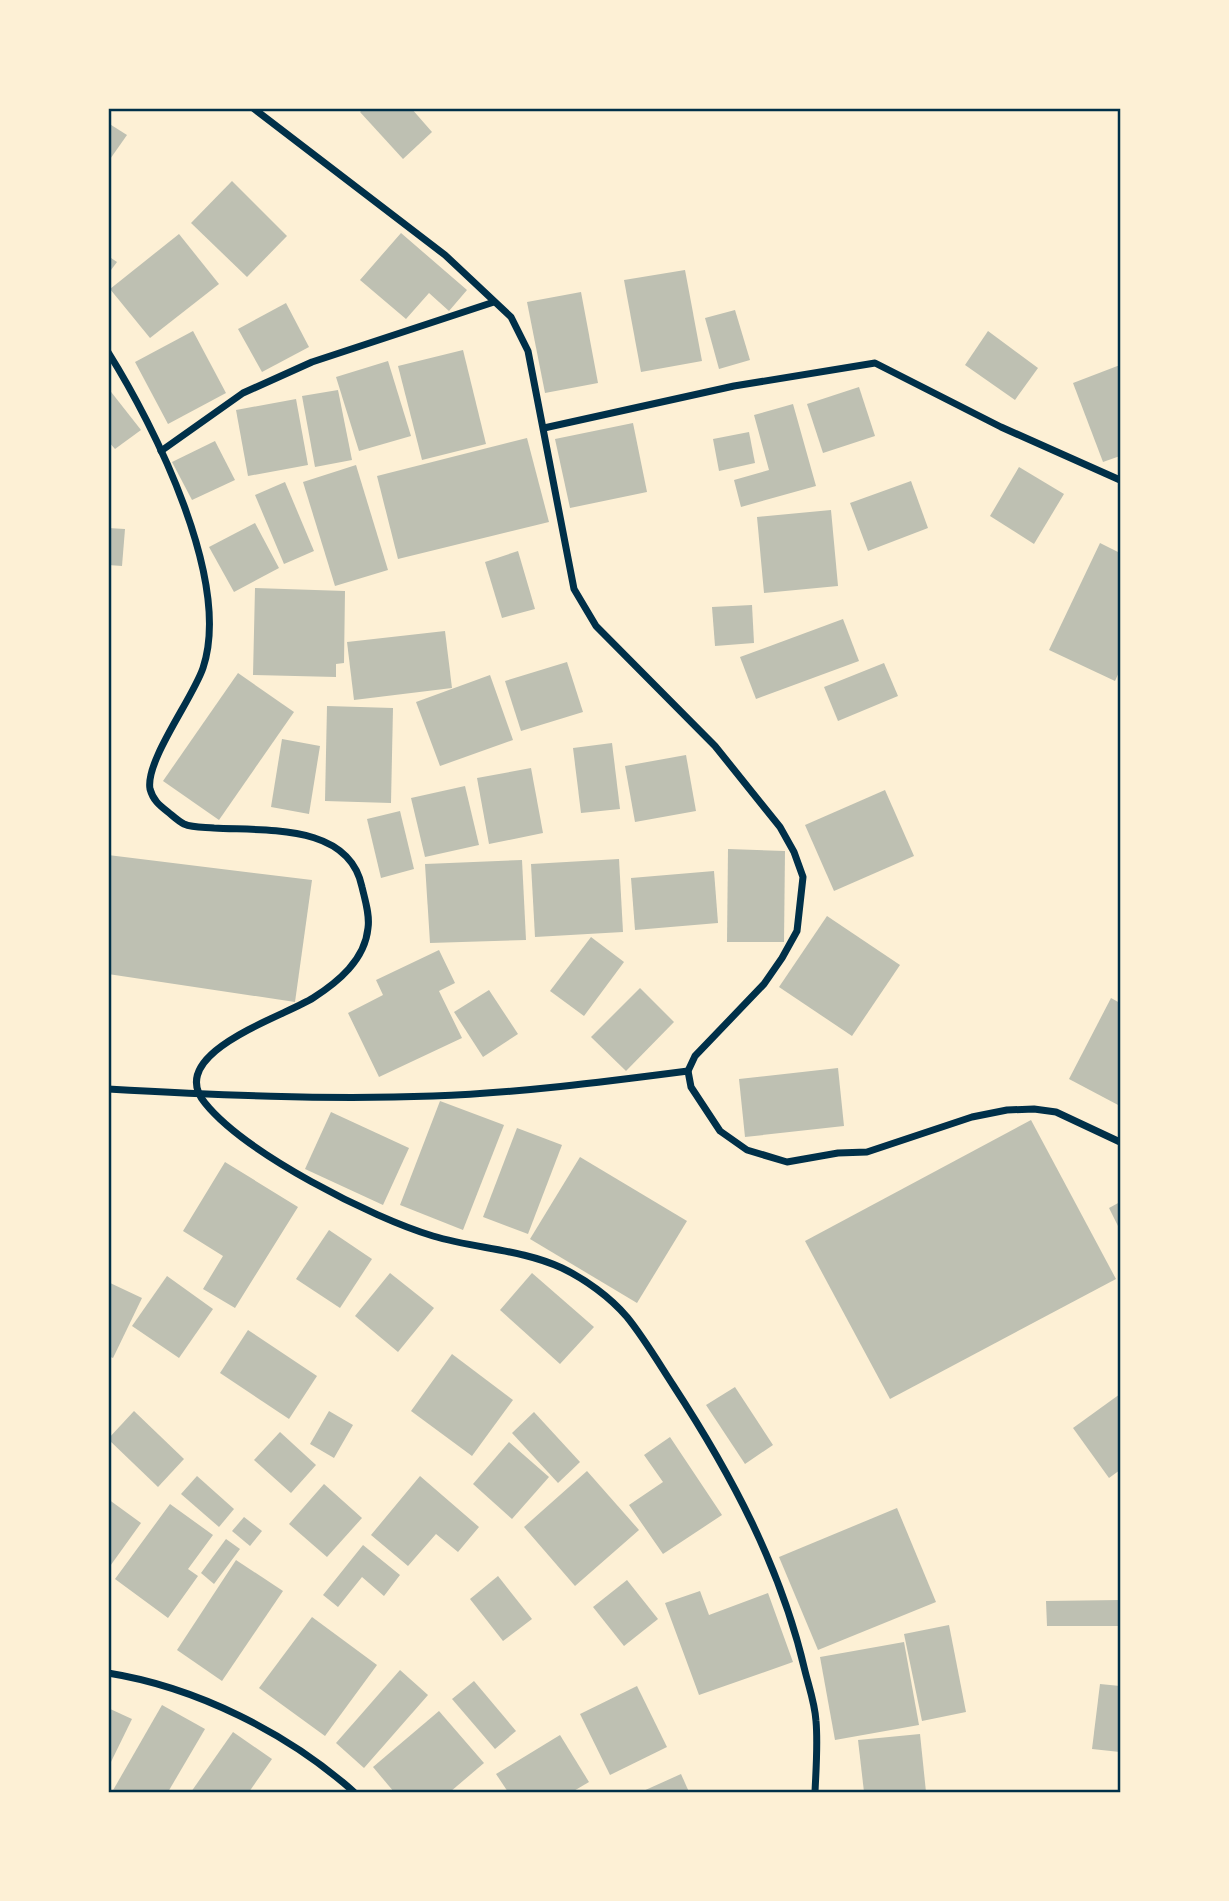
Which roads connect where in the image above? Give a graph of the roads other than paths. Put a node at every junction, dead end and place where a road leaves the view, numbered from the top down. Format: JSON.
{"nodes":[{"id":1,"x":253,"y":108,"type":"edge"},
{"id":2,"x":494,"y":302,"type":"junction"},
{"id":3,"x":108,"y":352,"type":"edge"},
{"id":4,"x":544,"y":428,"type":"junction"},
{"id":5,"x":161,"y":451,"type":"junction"},
{"id":6,"x":1121,"y":480,"type":"edge"},
{"id":7,"x":688,"y":1072,"type":"junction"},
{"id":8,"x":108,"y":1089,"type":"edge"},
{"id":9,"x":199,"y":1094,"type":"junction"},
{"id":10,"x":1121,"y":1142,"type":"edge"},
{"id":11,"x":108,"y":1673,"type":"edge"},
{"id":12,"x":354,"y":1793,"type":"edge"},
{"id":13,"x":816,"y":1793,"type":"edge"}],
"edges":[{"from":1,"to":2,"type":"street"},
{"from":2,"to":4,"type":"street"},
{"from":2,"to":5,"type":"street"},
{"from":3,"to":5,"type":"street"},
{"from":4,"to":6,"type":"street"},
{"from":4,"to":7,"type":"street"},
{"from":5,"to":9,"type":"street"},
{"from":7,"to":9,"type":"street"},
{"from":7,"to":10,"type":"street"},
{"from":8,"to":9,"type":"street"},
{"from":9,"to":13,"type":"street"},
{"from":11,"to":12,"type":"street"}]}
